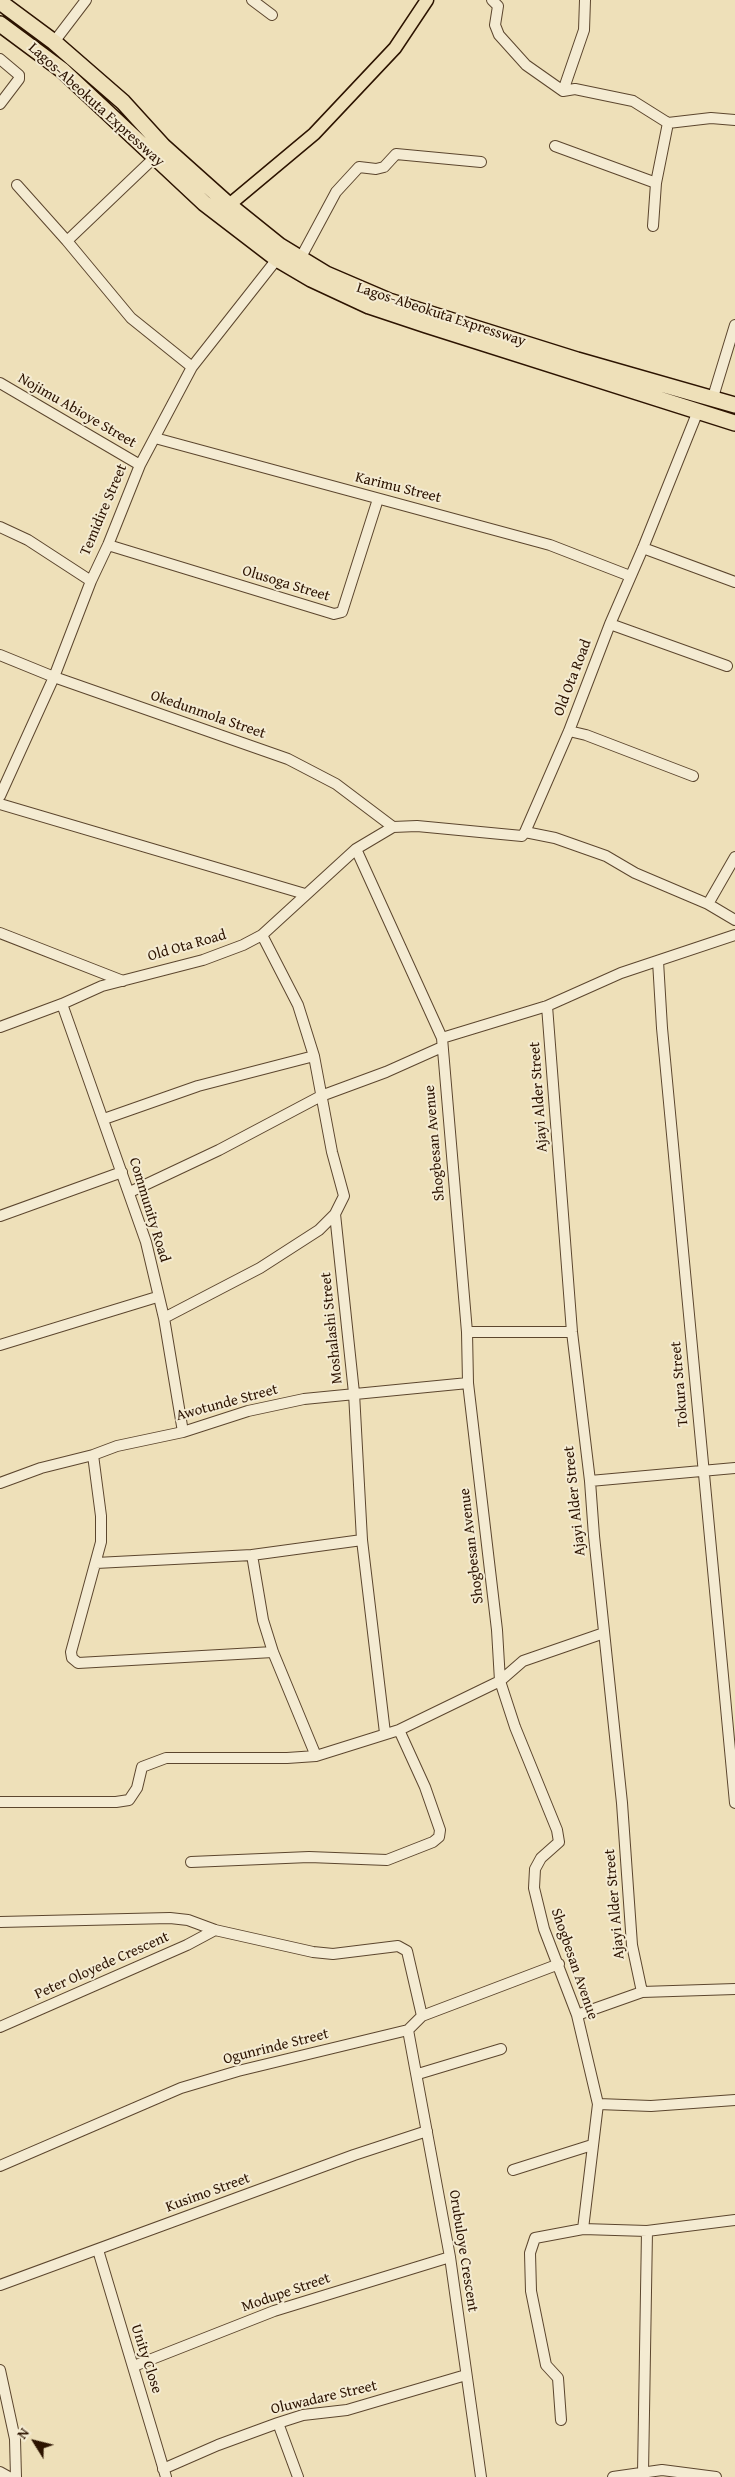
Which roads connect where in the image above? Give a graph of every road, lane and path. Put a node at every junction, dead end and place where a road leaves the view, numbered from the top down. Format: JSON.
{"nodes":[{"id":1,"x":86,"y":0,"type":"edge"},
{"id":2,"x":252,"y":0,"type":"edge"},
{"id":3,"x":427,"y":0,"type":"edge"},
{"id":4,"x":492,"y":0,"type":"edge"},
{"id":5,"x":585,"y":0,"type":"edge"},
{"id":6,"x":0,"y":2,"type":"edge"},
{"id":7,"x":272,"y":15,"type":"dead end"},
{"id":8,"x":0,"y":24,"type":"edge"},
{"id":9,"x":54,"y":42,"type":"junction"},
{"id":10,"x":0,"y":59,"type":"edge"},
{"id":11,"x":563,"y":91,"type":"junction"},
{"id":12,"x":0,"y":104,"type":"edge"},
{"id":13,"x":735,"y":120,"type":"edge"},
{"id":14,"x":668,"y":123,"type":"junction"},
{"id":15,"x":556,"y":146,"type":"dead end"},
{"id":16,"x":155,"y":158,"type":"junction"},
{"id":17,"x":481,"y":162,"type":"dead end"},
{"id":18,"x":656,"y":182,"type":"junction"},
{"id":19,"x":18,"y":185,"type":"dead end"},
{"id":20,"x":229,"y":205,"type":"junction"},
{"id":21,"x":653,"y":226,"type":"dead end"},
{"id":22,"x":67,"y":241,"type":"junction"},
{"id":23,"x":277,"y":259,"type":"junction"},
{"id":24,"x":300,"y":259,"type":"junction"},
{"id":25,"x":735,"y":325,"type":"edge"},
{"id":26,"x":733,"y":341,"type":"edge"},
{"id":27,"x":192,"y":367,"type":"junction"},
{"id":28,"x":0,"y":383,"type":"edge"},
{"id":29,"x":713,"y":397,"type":"junction"},
{"id":30,"x":735,"y":405,"type":"edge"},
{"id":31,"x":698,"y":410,"type":"junction"},
{"id":32,"x":735,"y":423,"type":"edge"},
{"id":33,"x":155,"y":438,"type":"junction"},
{"id":34,"x":140,"y":465,"type":"junction"},
{"id":35,"x":378,"y":499,"type":"junction"},
{"id":36,"x":0,"y":527,"type":"edge"},
{"id":37,"x":108,"y":545,"type":"junction"},
{"id":38,"x":644,"y":548,"type":"junction"},
{"id":39,"x":630,"y":576,"type":"junction"},
{"id":40,"x":91,"y":581,"type":"junction"},
{"id":41,"x":735,"y":582,"type":"edge"},
{"id":42,"x":610,"y":624,"type":"junction"},
{"id":43,"x":0,"y":655,"type":"edge"},
{"id":44,"x":727,"y":666,"type":"dead end"},
{"id":45,"x":54,"y":677,"type":"junction"},
{"id":46,"x":569,"y":731,"type":"junction"},
{"id":47,"x":693,"y":776,"type":"dead end"},
{"id":48,"x":1,"y":793,"type":"edge"},
{"id":49,"x":0,"y":804,"type":"edge"},
{"id":50,"x":393,"y":827,"type":"junction"},
{"id":51,"x":525,"y":832,"type":"junction"},
{"id":52,"x":356,"y":848,"type":"junction"},
{"id":53,"x":735,"y":857,"type":"edge"},
{"id":54,"x":305,"y":894,"type":"junction"},
{"id":55,"x":708,"y":904,"type":"junction"},
{"id":56,"x":735,"y":920,"type":"edge"},
{"id":57,"x":0,"y":933,"type":"edge"},
{"id":58,"x":262,"y":934,"type":"junction"},
{"id":59,"x":735,"y":935,"type":"edge"},
{"id":60,"x":658,"y":961,"type":"junction"},
{"id":61,"x":123,"y":981,"type":"junction"},
{"id":62,"x":62,"y":1004,"type":"junction"},
{"id":63,"x":547,"y":1006,"type":"junction"},
{"id":64,"x":0,"y":1026,"type":"edge"},
{"id":65,"x":442,"y":1043,"type":"junction"},
{"id":66,"x":314,"y":1056,"type":"junction"},
{"id":67,"x":321,"y":1096,"type":"junction"},
{"id":68,"x":104,"y":1119,"type":"junction"},
{"id":69,"x":122,"y":1172,"type":"junction"},
{"id":70,"x":130,"y":1192,"type":"junction"},
{"id":71,"x":335,"y":1214,"type":"junction"},
{"id":72,"x":0,"y":1216,"type":"edge"},
{"id":73,"x":158,"y":1297,"type":"junction"},
{"id":74,"x":164,"y":1318,"type":"junction"},
{"id":75,"x":466,"y":1332,"type":"junction"},
{"id":76,"x":572,"y":1332,"type":"junction"},
{"id":77,"x":0,"y":1346,"type":"edge"},
{"id":78,"x":468,"y":1383,"type":"junction"},
{"id":79,"x":354,"y":1393,"type":"junction"},
{"id":80,"x":183,"y":1432,"type":"junction"},
{"id":81,"x":93,"y":1455,"type":"junction"},
{"id":82,"x":735,"y":1468,"type":"edge"},
{"id":83,"x":703,"y":1472,"type":"junction"},
{"id":84,"x":590,"y":1481,"type":"junction"},
{"id":85,"x":0,"y":1483,"type":"edge"},
{"id":86,"x":362,"y":1540,"type":"junction"},
{"id":87,"x":252,"y":1555,"type":"junction"},
{"id":88,"x":96,"y":1563,"type":"junction"},
{"id":89,"x":604,"y":1633,"type":"junction"},
{"id":90,"x":273,"y":1652,"type":"junction"},
{"id":91,"x":500,"y":1681,"type":"junction"},
{"id":92,"x":399,"y":1730,"type":"junction"},
{"id":93,"x":385,"y":1733,"type":"junction"},
{"id":94,"x":316,"y":1756,"type":"junction"},
{"id":95,"x":0,"y":1802,"type":"edge"},
{"id":96,"x":735,"y":1803,"type":"edge"},
{"id":97,"x":191,"y":1862,"type":"dead end"},
{"id":98,"x":0,"y":1922,"type":"edge"},
{"id":99,"x":215,"y":1930,"type":"junction"},
{"id":100,"x":559,"y":1964,"type":"junction"},
{"id":101,"x":735,"y":1989,"type":"edge"},
{"id":102,"x":642,"y":1992,"type":"junction"},
{"id":103,"x":577,"y":2015,"type":"junction"},
{"id":104,"x":422,"y":2016,"type":"junction"},
{"id":105,"x":0,"y":2028,"type":"edge"},
{"id":106,"x":408,"y":2030,"type":"junction"},
{"id":107,"x":501,"y":2049,"type":"dead end"},
{"id":108,"x":418,"y":2074,"type":"junction"},
{"id":109,"x":735,"y":2100,"type":"edge"},
{"id":110,"x":598,"y":2104,"type":"junction"},
{"id":111,"x":427,"y":2131,"type":"junction"},
{"id":112,"x":592,"y":2145,"type":"junction"},
{"id":113,"x":0,"y":2166,"type":"edge"},
{"id":114,"x":513,"y":2170,"type":"dead end"},
{"id":115,"x":735,"y":2220,"type":"edge"},
{"id":116,"x":583,"y":2229,"type":"junction"},
{"id":117,"x":647,"y":2231,"type":"junction"},
{"id":118,"x":98,"y":2250,"type":"junction"},
{"id":119,"x":450,"y":2257,"type":"junction"},
{"id":120,"x":0,"y":2286,"type":"edge"},
{"id":121,"x":134,"y":2366,"type":"junction"},
{"id":122,"x":0,"y":2370,"type":"edge"},
{"id":123,"x":466,"y":2375,"type":"junction"},
{"id":124,"x":561,"y":2420,"type":"dead end"},
{"id":125,"x":278,"y":2422,"type":"junction"},
{"id":126,"x":0,"y":2472,"type":"edge"},
{"id":127,"x":165,"y":2473,"type":"edge"},
{"id":128,"x":643,"y":2474,"type":"junction"},
{"id":129,"x":9,"y":2477,"type":"edge"},
{"id":130,"x":16,"y":2477,"type":"edge"},
{"id":131,"x":298,"y":2477,"type":"edge"},
{"id":132,"x":481,"y":2477,"type":"edge"},
{"id":133,"x":613,"y":2477,"type":"edge"},
{"id":134,"x":716,"y":2477,"type":"edge"}],
"edges":[{"from":1,"to":9,"type":"street"},
{"from":2,"to":7,"type":"street"},
{"from":3,"to":20,"type":"main road"},
{"from":4,"to":11,"type":"street"},
{"from":5,"to":11,"type":"street"},
{"from":6,"to":9,"type":"highway","name":"Lagos-Abeokuta Expressway"},
{"from":8,"to":16,"type":"highway","name":"Lagos-Abeokuta Expressway"},
{"from":9,"to":20,"type":"highway","name":"Lagos-Abeokuta Expressway"},
{"from":10,"to":12,"type":"street"},
{"from":11,"to":14,"type":"street"},
{"from":13,"to":14,"type":"street"},
{"from":14,"to":18,"type":"street"},
{"from":15,"to":18,"type":"street"},
{"from":16,"to":22,"type":"street"},
{"from":16,"to":23,"type":"highway","name":"Lagos-Abeokuta Expressway"},
{"from":17,"to":24,"type":"street"},
{"from":18,"to":21,"type":"street"},
{"from":19,"to":22,"type":"street"},
{"from":20,"to":24,"type":"highway","name":"Lagos-Abeokuta Expressway"},
{"from":22,"to":27,"type":"street"},
{"from":23,"to":27,"type":"street","name":"Temidire Street"},
{"from":23,"to":31,"type":"highway","name":"Lagos-Abeokuta Expressway"},
{"from":24,"to":29,"type":"highway","name":"Lagos-Abeokuta Expressway"},
{"from":25,"to":26,"type":"street"},
{"from":26,"to":29,"type":"street"},
{"from":27,"to":33,"type":"street","name":"Temidire Street"},
{"from":28,"to":34,"type":"street","name":"Nojimu Abioye Street"},
{"from":29,"to":30,"type":"highway","name":"Lagos-Abeokuta Expressway"},
{"from":31,"to":32,"type":"highway","name":"Lagos-Abeokuta Expressway"},
{"from":31,"to":38,"type":"street","name":"Old Ota Road"},
{"from":33,"to":34,"type":"street","name":"Temidire Street"},
{"from":33,"to":35,"type":"street","name":"Karimu Street"},
{"from":34,"to":37,"type":"street","name":"Temidire Street"},
{"from":35,"to":37,"type":"street","name":"Olusoga Street"},
{"from":35,"to":39,"type":"street","name":"Karimu Street"},
{"from":36,"to":40,"type":"street"},
{"from":37,"to":40,"type":"street","name":"Temidire Street"},
{"from":38,"to":39,"type":"street","name":"Old Ota Road"},
{"from":38,"to":41,"type":"street"},
{"from":39,"to":42,"type":"street","name":"Old Ota Road"},
{"from":40,"to":45,"type":"street","name":"Temidire Street"},
{"from":42,"to":44,"type":"street"},
{"from":42,"to":46,"type":"street","name":"Old Ota Road"},
{"from":43,"to":45,"type":"street","name":"Okedunmola Street"},
{"from":45,"to":48,"type":"street","name":"Temidire Street"},
{"from":45,"to":50,"type":"street","name":"Okedunmola Street"},
{"from":46,"to":47,"type":"street"},
{"from":46,"to":51,"type":"street","name":"Old Ota Road"},
{"from":49,"to":54,"type":"street"},
{"from":50,"to":51,"type":"street"},
{"from":50,"to":52,"type":"street","name":"Old Ota Road"},
{"from":51,"to":55,"type":"street"},
{"from":52,"to":54,"type":"street","name":"Old Ota Road"},
{"from":52,"to":65,"type":"street","name":"Shogbesan Avenue"},
{"from":53,"to":55,"type":"street"},
{"from":54,"to":58,"type":"street","name":"Old Ota Road"},
{"from":55,"to":56,"type":"street"},
{"from":57,"to":61,"type":"street"},
{"from":58,"to":61,"type":"street","name":"Old Ota Road"},
{"from":58,"to":66,"type":"street","name":"Moshalashi Street"},
{"from":59,"to":60,"type":"street"},
{"from":60,"to":63,"type":"street"},
{"from":60,"to":83,"type":"street","name":"Tokura Street"},
{"from":61,"to":62,"type":"street","name":"Old Ota Road"},
{"from":62,"to":64,"type":"street","name":"Old Ota Road"},
{"from":62,"to":68,"type":"street","name":"Community Road"},
{"from":63,"to":65,"type":"street"},
{"from":63,"to":76,"type":"street","name":"Ajayi Alder Street"},
{"from":65,"to":67,"type":"street"},
{"from":65,"to":75,"type":"street","name":"Shogbesan Avenue"},
{"from":66,"to":67,"type":"street","name":"Moshalashi Street"},
{"from":66,"to":68,"type":"street"},
{"from":67,"to":70,"type":"street"},
{"from":67,"to":71,"type":"street","name":"Moshalashi Street"},
{"from":68,"to":69,"type":"street","name":"Community Road"},
{"from":69,"to":70,"type":"street","name":"Community Road"},
{"from":69,"to":72,"type":"street"},
{"from":70,"to":73,"type":"street","name":"Community Road"},
{"from":71,"to":74,"type":"street"},
{"from":71,"to":79,"type":"street","name":"Moshalashi Street"},
{"from":73,"to":74,"type":"street","name":"Community Road"},
{"from":73,"to":77,"type":"street"},
{"from":74,"to":80,"type":"street","name":"Community Road"},
{"from":75,"to":76,"type":"street"},
{"from":75,"to":78,"type":"street","name":"Shogbesan Avenue"},
{"from":76,"to":84,"type":"street","name":"Ajayi Alder Street"},
{"from":78,"to":79,"type":"street","name":"Awotunde Street"},
{"from":78,"to":91,"type":"street","name":"Shogbesan Avenue"},
{"from":79,"to":80,"type":"street","name":"Awotunde Street"},
{"from":79,"to":86,"type":"street","name":"Moshalashi Street"},
{"from":80,"to":81,"type":"street","name":"Awotunde Street"},
{"from":81,"to":85,"type":"street","name":"Awotunde Street"},
{"from":81,"to":88,"type":"street"},
{"from":82,"to":83,"type":"street"},
{"from":83,"to":84,"type":"street"},
{"from":83,"to":96,"type":"street","name":"Tokura Street"},
{"from":84,"to":89,"type":"street","name":"Ajayi Alder Street"},
{"from":86,"to":87,"type":"street"},
{"from":86,"to":93,"type":"street","name":"Moshalashi Street"},
{"from":87,"to":88,"type":"street"},
{"from":87,"to":90,"type":"street"},
{"from":88,"to":90,"type":"street"},
{"from":89,"to":91,"type":"street"},
{"from":89,"to":102,"type":"street","name":"Ajayi Alder Street"},
{"from":90,"to":94,"type":"street"},
{"from":91,"to":92,"type":"street"},
{"from":91,"to":100,"type":"street","name":"Shogbesan Avenue"},
{"from":92,"to":93,"type":"street"},
{"from":92,"to":97,"type":"street"},
{"from":93,"to":94,"type":"street"},
{"from":94,"to":95,"type":"street"},
{"from":98,"to":99,"type":"street"},
{"from":99,"to":104,"type":"street"},
{"from":99,"to":105,"type":"street","name":"Peter Oloyede Crescent"},
{"from":100,"to":103,"type":"street","name":"Shogbesan Avenue"},
{"from":100,"to":104,"type":"street"},
{"from":101,"to":102,"type":"street"},
{"from":102,"to":103,"type":"street"},
{"from":103,"to":110,"type":"street","name":"Shogbesan Avenue"},
{"from":104,"to":106,"type":"street"},
{"from":106,"to":108,"type":"street","name":"Orubuloye Crescent"},
{"from":106,"to":113,"type":"street","name":"Ogunrinde Street"},
{"from":107,"to":108,"type":"street"},
{"from":108,"to":111,"type":"street","name":"Orubuloye Crescent"},
{"from":109,"to":110,"type":"street"},
{"from":110,"to":112,"type":"street","name":"Shogbesan Avenue"},
{"from":111,"to":118,"type":"street","name":"Kusimo Street"},
{"from":111,"to":119,"type":"street","name":"Orubuloye Crescent"},
{"from":112,"to":114,"type":"street"},
{"from":112,"to":116,"type":"street","name":"Shogbesan Avenue"},
{"from":115,"to":117,"type":"street"},
{"from":116,"to":117,"type":"street"},
{"from":116,"to":124,"type":"street"},
{"from":117,"to":128,"type":"street"},
{"from":118,"to":120,"type":"street","name":"Kusimo Street"},
{"from":118,"to":121,"type":"street","name":"Unity Close"},
{"from":119,"to":121,"type":"street","name":"Modupe Street"},
{"from":119,"to":123,"type":"street","name":"Orubuloye Crescent"},
{"from":121,"to":127,"type":"street","name":"Unity Close"},
{"from":122,"to":130,"type":"street"},
{"from":123,"to":125,"type":"street","name":"Oluwadare Street"},
{"from":123,"to":132,"type":"street","name":"Orubuloye Crescent"},
{"from":125,"to":127,"type":"street","name":"Oluwadare Street"},
{"from":125,"to":131,"type":"street"},
{"from":126,"to":129,"type":"street"},
{"from":128,"to":133,"type":"street"},
{"from":128,"to":134,"type":"street"}]}
